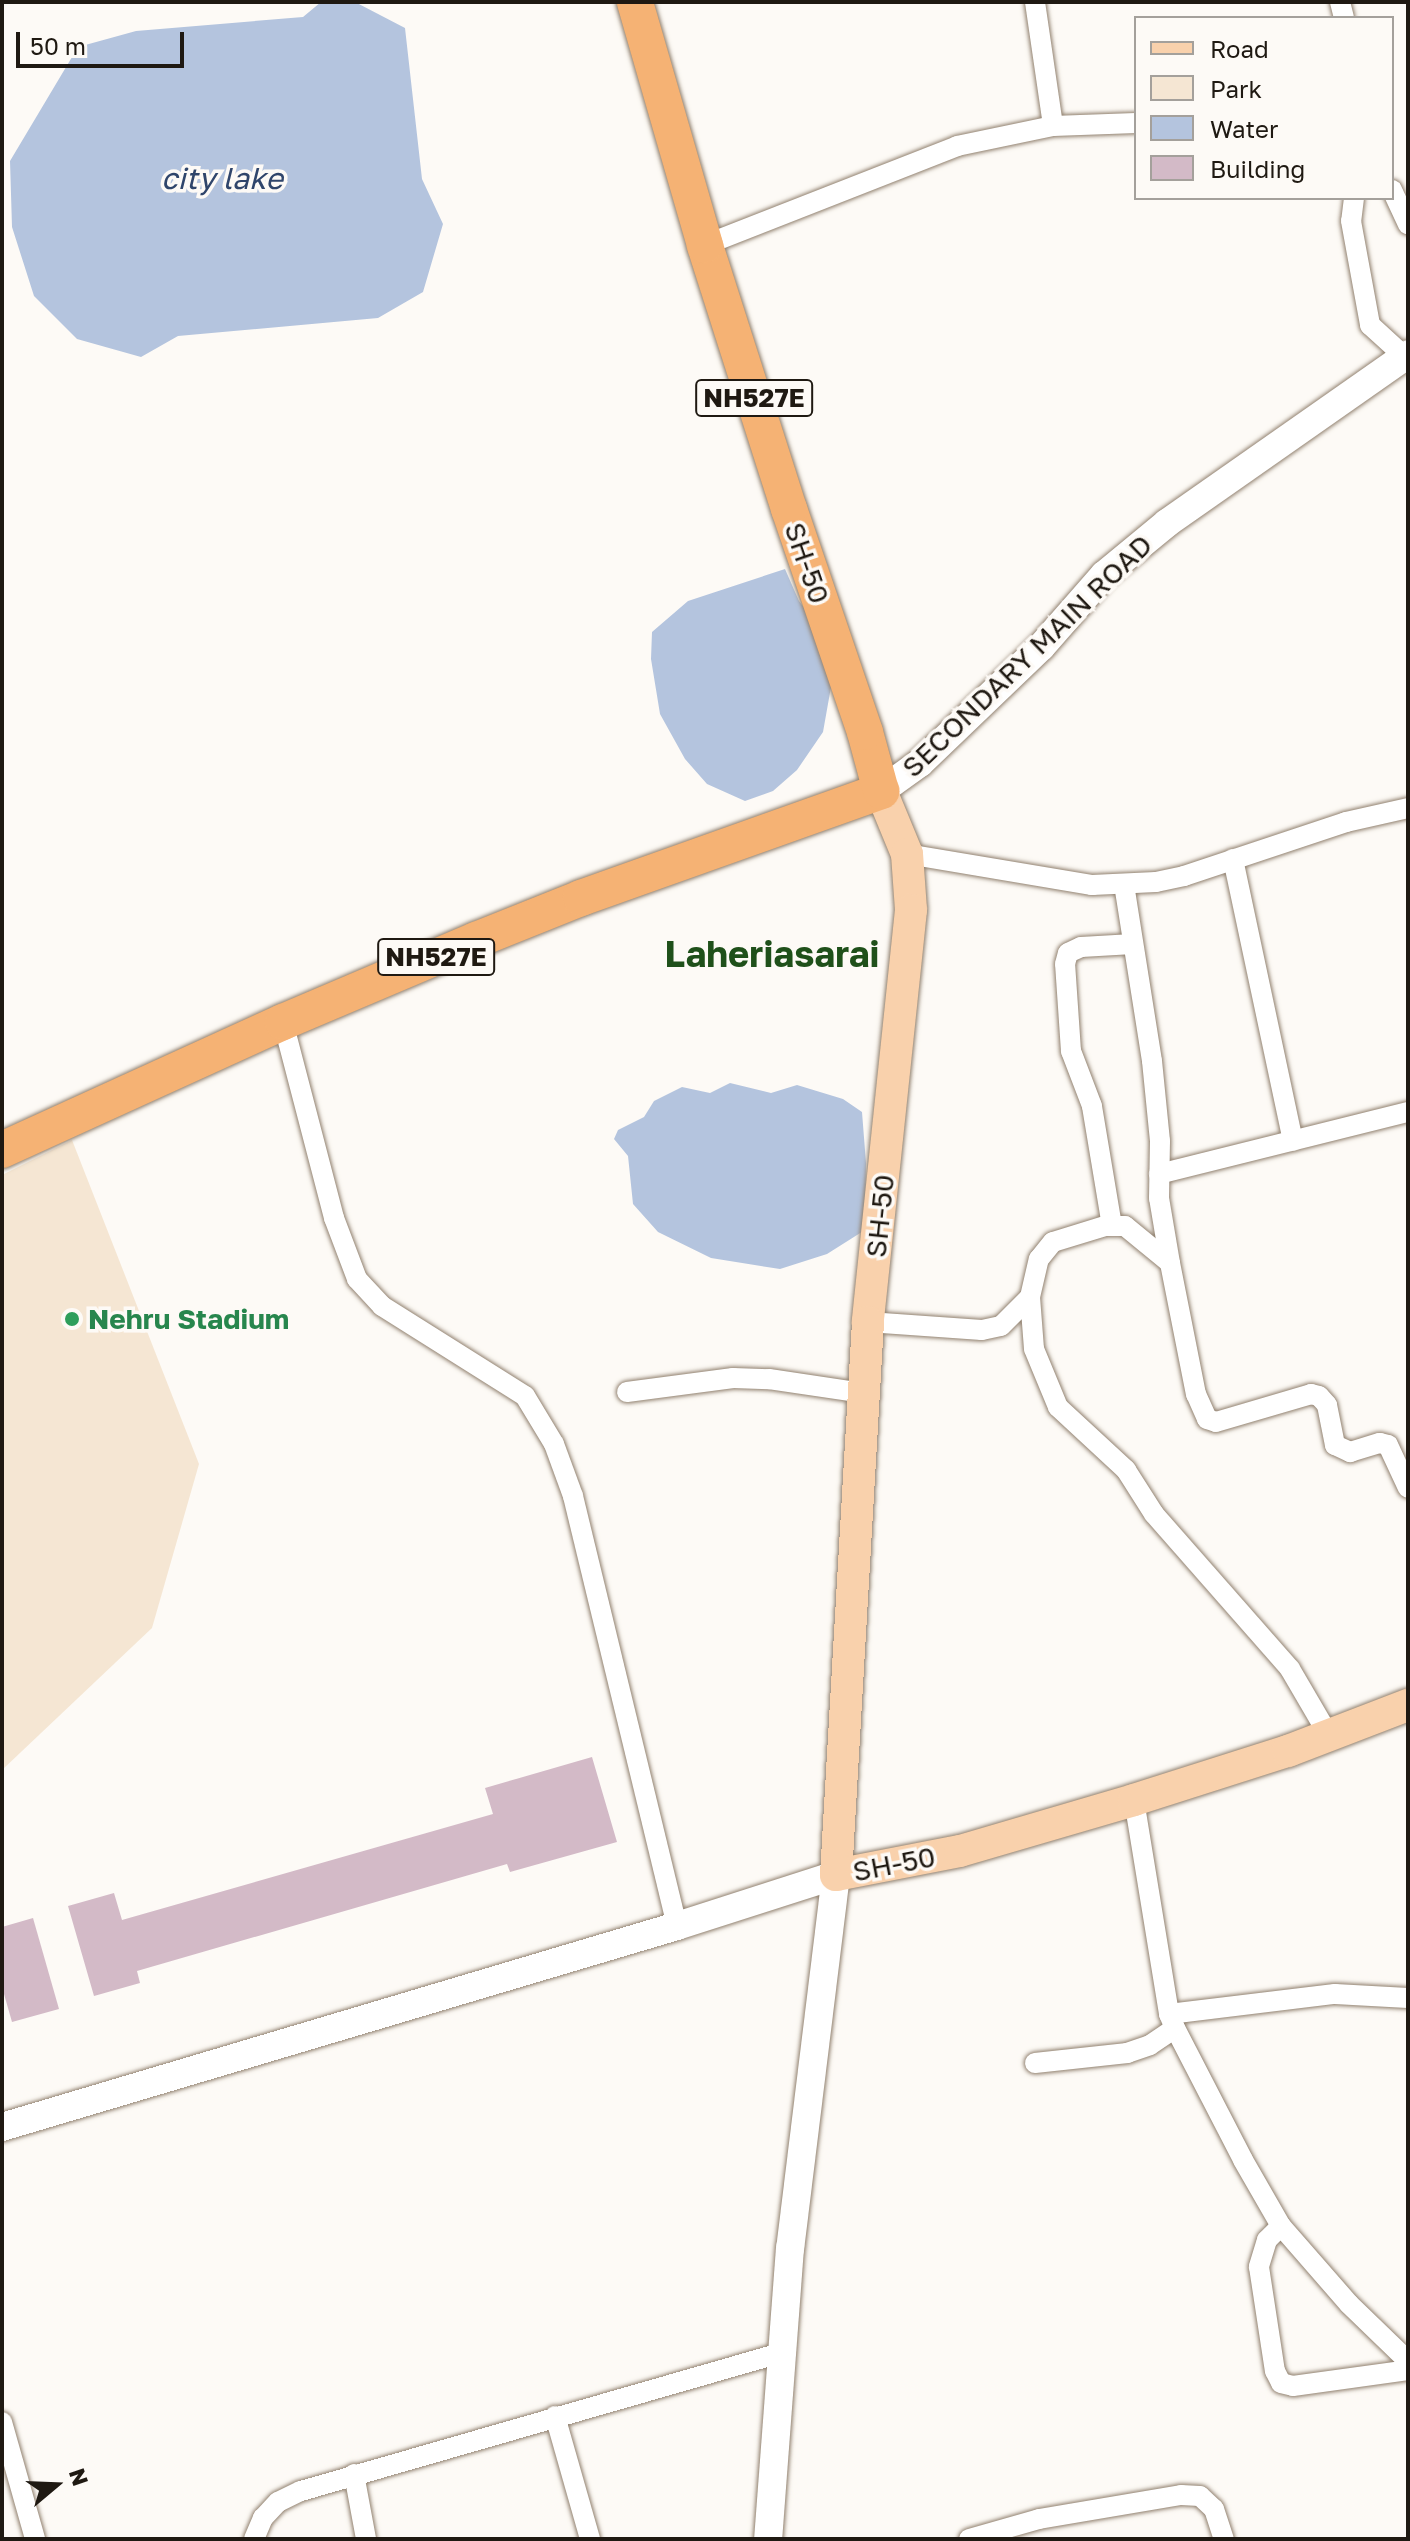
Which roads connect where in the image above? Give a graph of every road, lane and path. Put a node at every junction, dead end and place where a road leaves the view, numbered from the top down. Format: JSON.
{"nodes":[{"id":1,"x":635,"y":2,"type":"edge"},
{"id":2,"x":1035,"y":2,"type":"edge"},
{"id":3,"x":1134,"y":123,"type":"edge"},
{"id":4,"x":1053,"y":126,"type":"junction"},
{"id":5,"x":1394,"y":194,"type":"edge"},
{"id":6,"x":1354,"y":200,"type":"edge"},
{"id":7,"x":1408,"y":224,"type":"edge"},
{"id":8,"x":705,"y":245,"type":"junction"},
{"id":9,"x":1407,"y":356,"type":"edge"},
{"id":10,"x":881,"y":791,"type":"junction"},
{"id":11,"x":1408,"y":808,"type":"edge"},
{"id":12,"x":907,"y":854,"type":"junction"},
{"id":13,"x":1233,"y":859,"type":"junction"},
{"id":14,"x":1124,"y":884,"type":"junction"},
{"id":15,"x":1133,"y":944,"type":"junction"},
{"id":16,"x":283,"y":1022,"type":"junction"},
{"id":17,"x":1408,"y":1112,"type":"edge"},
{"id":18,"x":1293,"y":1141,"type":"junction"},
{"id":19,"x":2,"y":1150,"type":"edge"},
{"id":20,"x":1159,"y":1174,"type":"junction"},
{"id":21,"x":1112,"y":1226,"type":"junction"},
{"id":22,"x":1170,"y":1263,"type":"junction"},
{"id":23,"x":1030,"y":1297,"type":"junction"},
{"id":24,"x":868,"y":1322,"type":"junction"},
{"id":25,"x":627,"y":1392,"type":"dead end"},
{"id":26,"x":864,"y":1393,"type":"junction"},
{"id":27,"x":1408,"y":1488,"type":"edge"},
{"id":28,"x":1408,"y":1705,"type":"edge"},
{"id":29,"x":1328,"y":1734,"type":"junction"},
{"id":30,"x":1134,"y":1800,"type":"junction"},
{"id":31,"x":836,"y":1875,"type":"junction"},
{"id":32,"x":677,"y":1926,"type":"junction"},
{"id":33,"x":1408,"y":1998,"type":"edge"},
{"id":34,"x":1172,"y":2021,"type":"junction"},
{"id":35,"x":1035,"y":2063,"type":"dead end"},
{"id":36,"x":2,"y":2127,"type":"edge"},
{"id":37,"x":1281,"y":2226,"type":"junction"},
{"id":38,"x":784,"y":2352,"type":"junction"},
{"id":39,"x":1408,"y":2361,"type":"edge"},
{"id":40,"x":1408,"y":2370,"type":"edge"},
{"id":41,"x":555,"y":2416,"type":"junction"},
{"id":42,"x":3,"y":2432,"type":"edge"},
{"id":43,"x":354,"y":2474,"type":"junction"},
{"id":44,"x":263,"y":2518,"type":"junction"},
{"id":45,"x":35,"y":2539,"type":"edge"},
{"id":46,"x":254,"y":2539,"type":"edge"},
{"id":47,"x":271,"y":2539,"type":"edge"},
{"id":48,"x":366,"y":2539,"type":"edge"},
{"id":49,"x":590,"y":2539,"type":"edge"},
{"id":50,"x":768,"y":2539,"type":"edge"},
{"id":51,"x":969,"y":2539,"type":"edge"},
{"id":52,"x":1224,"y":2539,"type":"edge"}],
"edges":[{"from":1,"to":8,"type":"highway","name":"SH-50","number":"NH527E"},
{"from":2,"to":4,"type":"street"},
{"from":3,"to":4,"type":"street"},
{"from":4,"to":8,"type":"street"},
{"from":5,"to":7,"type":"street"},
{"from":6,"to":9,"type":"street"},
{"from":8,"to":10,"type":"highway","name":"SH-50","number":"NH527E"},
{"from":9,"to":10,"type":"main road","name":"SECONDARY MAIN ROAD"},
{"from":10,"to":12,"type":"main road","name":"SH-50"},
{"from":10,"to":16,"type":"highway","number":"NH527E"},
{"from":11,"to":13,"type":"street"},
{"from":12,"to":14,"type":"street"},
{"from":12,"to":24,"type":"main road","name":"SH-50"},
{"from":13,"to":14,"type":"street"},
{"from":13,"to":18,"type":"street"},
{"from":14,"to":15,"type":"street"},
{"from":15,"to":20,"type":"street"},
{"from":15,"to":21,"type":"street"},
{"from":16,"to":19,"type":"highway","number":"NH527E"},
{"from":16,"to":32,"type":"street"},
{"from":17,"to":18,"type":"street"},
{"from":18,"to":20,"type":"street"},
{"from":20,"to":22,"type":"street"},
{"from":21,"to":22,"type":"street"},
{"from":21,"to":23,"type":"street"},
{"from":22,"to":27,"type":"street"},
{"from":23,"to":24,"type":"street"},
{"from":23,"to":29,"type":"street"},
{"from":24,"to":26,"type":"main road","name":"SH-50"},
{"from":25,"to":26,"type":"street"},
{"from":26,"to":31,"type":"main road","name":"SH-50"},
{"from":28,"to":29,"type":"main road","name":"SH-50"},
{"from":29,"to":30,"type":"main road","name":"SH-50"},
{"from":30,"to":31,"type":"main road","name":"SH-50"},
{"from":30,"to":34,"type":"street"},
{"from":31,"to":32,"type":"main road"},
{"from":31,"to":38,"type":"main road"},
{"from":32,"to":36,"type":"main road"},
{"from":33,"to":34,"type":"street"},
{"from":34,"to":35,"type":"street"},
{"from":34,"to":37,"type":"street"},
{"from":37,"to":39,"type":"street"},
{"from":37,"to":40,"type":"street"},
{"from":38,"to":41,"type":"street"},
{"from":38,"to":50,"type":"main road"},
{"from":41,"to":43,"type":"street"},
{"from":41,"to":49,"type":"street"},
{"from":42,"to":45,"type":"street"},
{"from":43,"to":44,"type":"street"},
{"from":43,"to":48,"type":"street"},
{"from":44,"to":46,"type":"street"},
{"from":44,"to":47,"type":"street"},
{"from":51,"to":52,"type":"street"}]}
